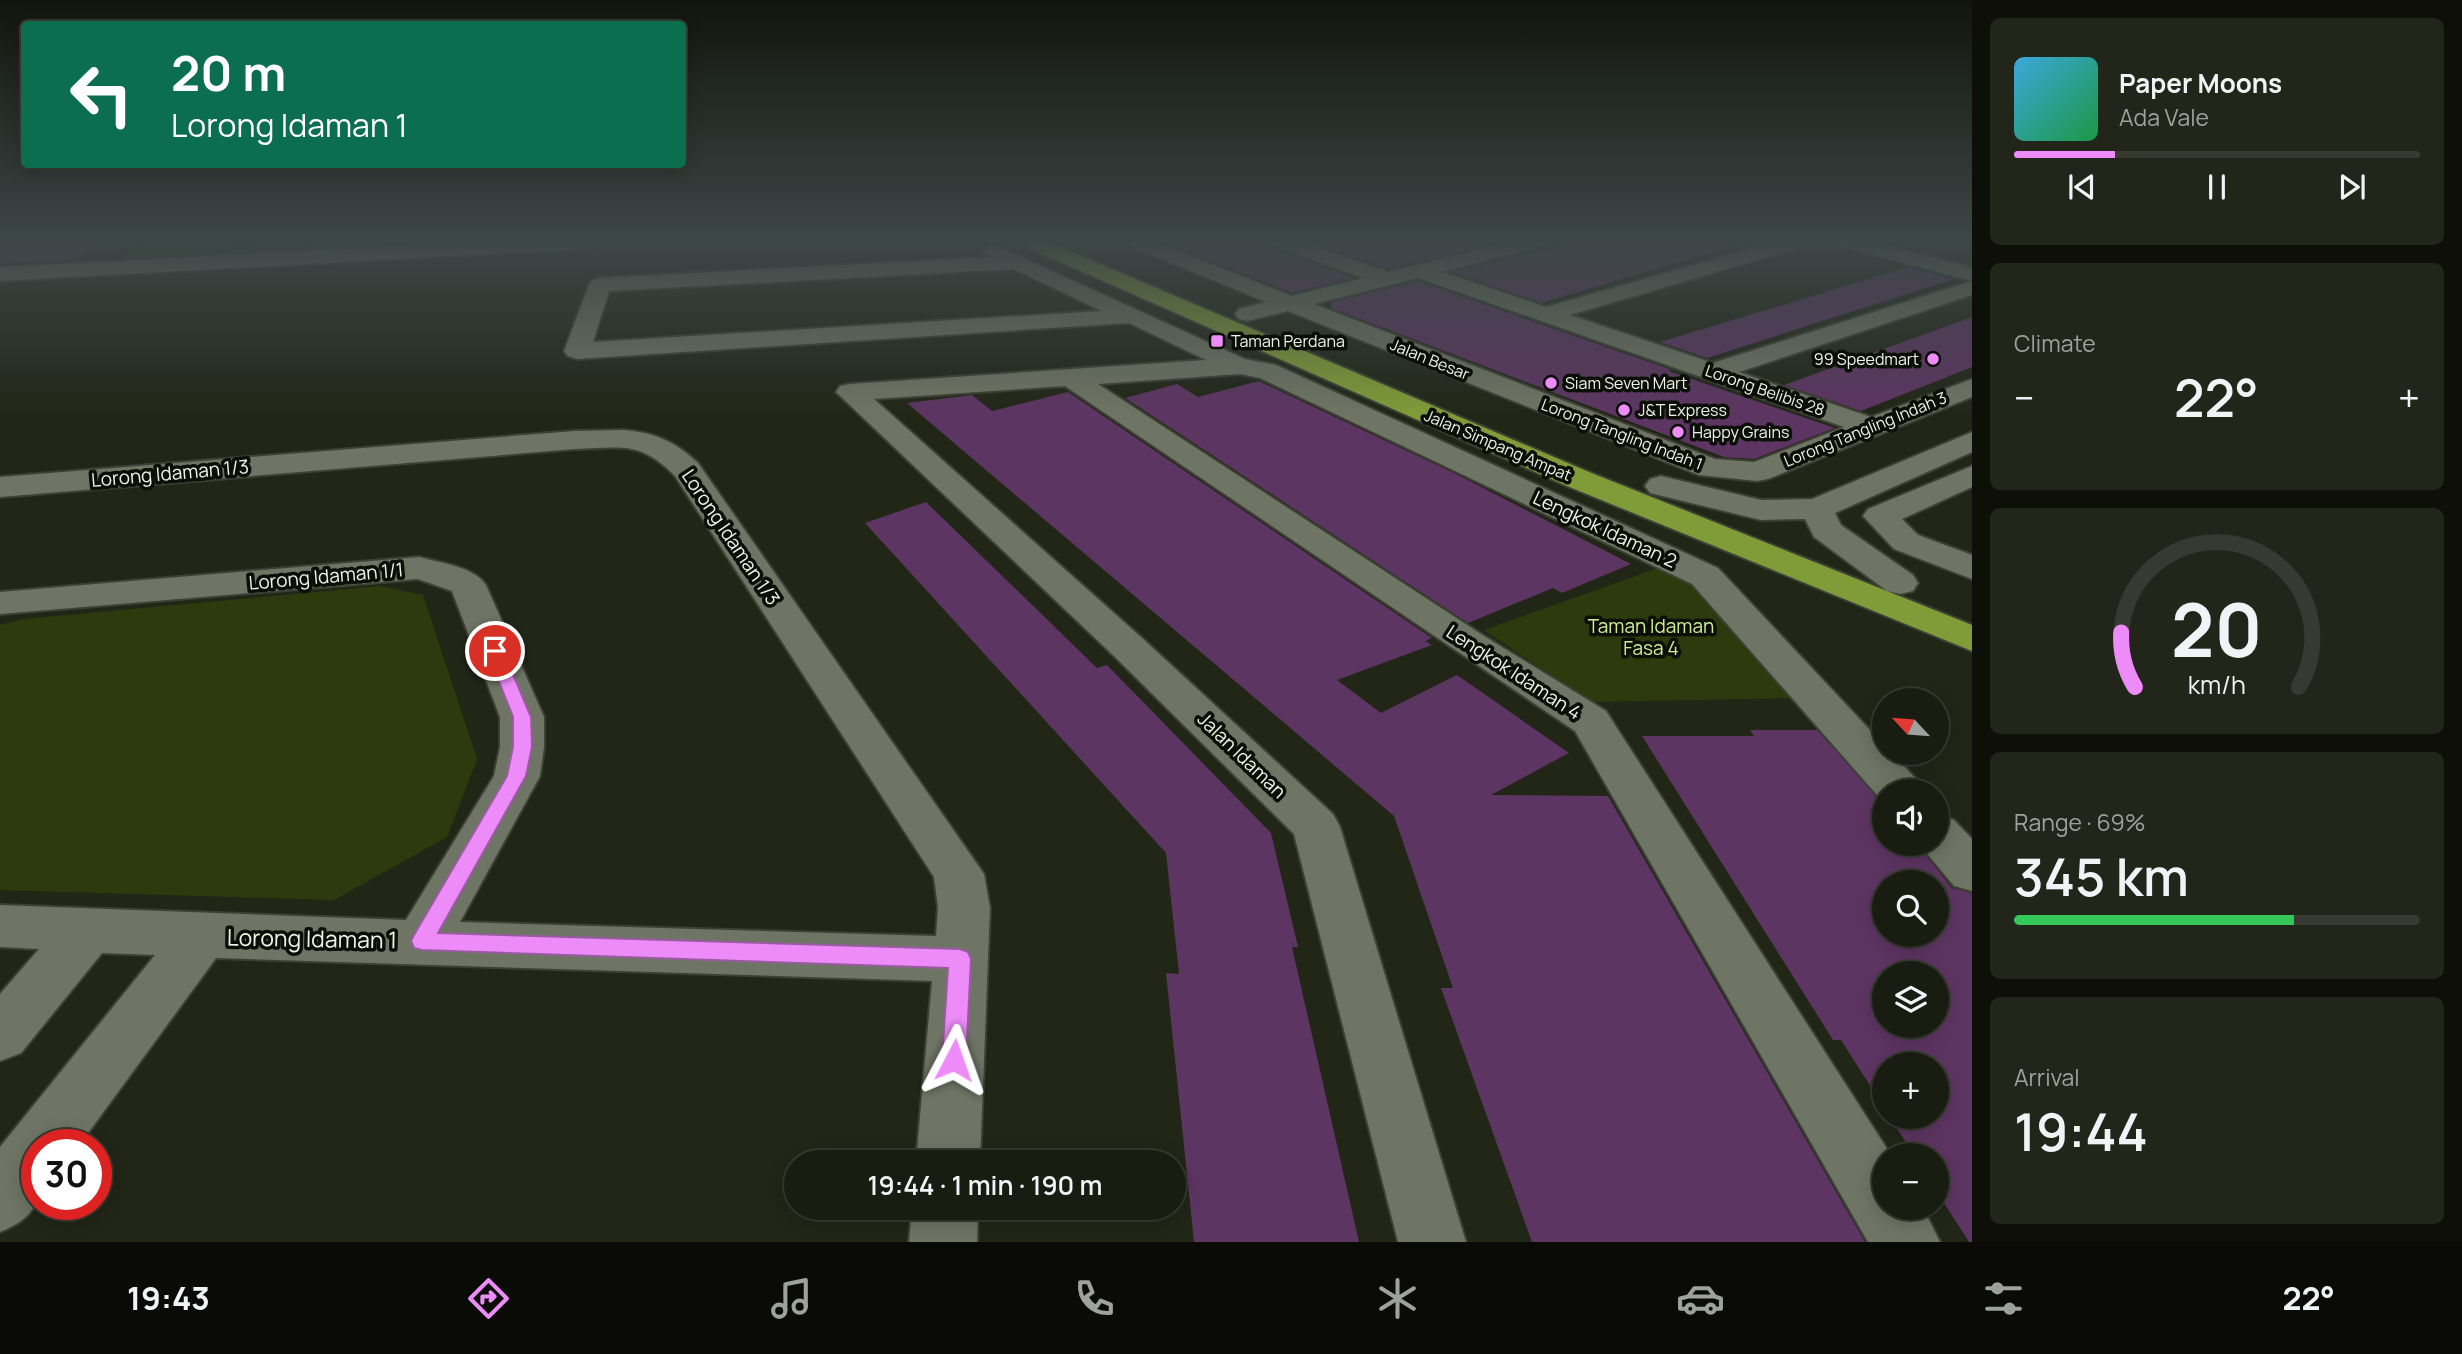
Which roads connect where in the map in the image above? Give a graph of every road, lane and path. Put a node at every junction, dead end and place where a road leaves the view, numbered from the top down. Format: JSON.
{"nodes":[{"id":1,"x":595,"y":299,"type":"edge"},
{"id":2,"x":1103,"y":299,"type":"edge"},
{"id":3,"x":1179,"y":299,"type":"edge"},
{"id":4,"x":1206,"y":299,"type":"edge"},
{"id":5,"x":1282,"y":299,"type":"edge"},
{"id":6,"x":1308,"y":299,"type":"edge"},
{"id":7,"x":1502,"y":299,"type":"edge"},
{"id":8,"x":1599,"y":299,"type":"edge"},
{"id":9,"x":1938,"y":299,"type":"edge"},
{"id":10,"x":1292,"y":303,"type":"junction"},
{"id":11,"x":1247,"y":314,"type":"junction"},
{"id":12,"x":1546,"y":314,"type":"junction"},
{"id":13,"x":1133,"y":316,"type":"junction"},
{"id":14,"x":1240,"y":366,"type":"junction"},
{"id":15,"x":1713,"y":372,"type":"junction"},
{"id":16,"x":1070,"y":377,"type":"junction"},
{"id":17,"x":1490,"y":384,"type":"joint"},
{"id":18,"x":1972,"y":387,"type":"edge"},
{"id":19,"x":1872,"y":427,"type":"junction"},
{"id":20,"x":1972,"y":441,"type":"edge"},
{"id":21,"x":1757,"y":472,"type":"joint"},
{"id":22,"x":1972,"y":474,"type":"edge"},
{"id":23,"x":1661,"y":486,"type":"junction"},
{"id":24,"x":0,"y":487,"type":"edge"},
{"id":25,"x":1817,"y":509,"type":"junction"},
{"id":26,"x":1972,"y":568,"type":"edge"},
{"id":27,"x":1900,"y":583,"type":"junction"},
{"id":28,"x":0,"y":603,"type":"edge"},
{"id":29,"x":1972,"y":611,"type":"edge"},
{"id":30,"x":1972,"y":639,"type":"edge"},
{"id":31,"x":1889,"y":779,"type":"edge"},
{"id":32,"x":1949,"y":846,"type":"edge"},
{"id":33,"x":1972,"y":872,"type":"edge"},
{"id":34,"x":0,"y":926,"type":"edge"},
{"id":35,"x":88,"y":932,"type":"junction"},
{"id":36,"x":202,"y":936,"type":"junction"},
{"id":37,"x":422,"y":941,"type":"junction"},
{"id":38,"x":960,"y":959,"type":"junction"},
{"id":39,"x":0,"y":1035,"type":"edge"},
{"id":40,"x":54,"y":1129,"type":"edge"},
{"id":41,"x":948,"y":1150,"type":"edge"},
{"id":42,"x":21,"y":1172,"type":"edge"},
{"id":43,"x":1872,"y":1186,"type":"edge"},
{"id":44,"x":0,"y":1199,"type":"edge"},
{"id":45,"x":944,"y":1220,"type":"edge"},
{"id":46,"x":1893,"y":1220,"type":"edge"},
{"id":47,"x":943,"y":1242,"type":"edge"},
{"id":48,"x":1433,"y":1242,"type":"edge"},
{"id":49,"x":1906,"y":1242,"type":"edge"}],
"edges":[{"from":1,"to":13,"type":"street"},
{"from":2,"to":13,"type":"street"},
{"from":3,"to":30,"type":"highway","name":"Jalan Simpang Ampat"},
{"from":4,"to":11,"type":"highway","name":"Jalan Simpang Ampat"},
{"from":5,"to":10,"type":"street","name":"Jalan Besar"},
{"from":6,"to":10,"type":"street"},
{"from":7,"to":12,"type":"street","name":"Lorong Belibis 28"},
{"from":8,"to":12,"type":"street"},
{"from":9,"to":15,"type":"street"},
{"from":10,"to":11,"type":"street"},
{"from":10,"to":17,"type":"street","name":"Jalan Besar"},
{"from":11,"to":23,"type":"highway","name":"Jalan Simpang Ampat"},
{"from":12,"to":15,"type":"street","name":"Lorong Belibis 28"},
{"from":13,"to":14,"type":"street"},
{"from":14,"to":16,"type":"street"},
{"from":14,"to":31,"type":"street","name":"Lengkok Idaman 2"},
{"from":15,"to":19,"type":"street","name":"Lorong Belibis 28"},
{"from":16,"to":43,"type":"street","name":"Lengkok Idaman 4"},
{"from":16,"to":48,"type":"street","name":"Jalan Idaman"},
{"from":17,"to":21,"type":"street","name":"Lorong Tangling Indah 1"},
{"from":18,"to":19,"type":"street","name":"Lorong Tangling Indah 3"},
{"from":19,"to":21,"type":"street","name":"Lorong Tangling Indah 3"},
{"from":20,"to":25,"type":"street"},
{"from":22,"to":26,"type":"street"},
{"from":23,"to":25,"type":"street"},
{"from":23,"to":27,"type":"highway","name":"Jalan Simpang Ampat"},
{"from":24,"to":38,"type":"street","name":"Lorong Idaman 1/3"},
{"from":25,"to":27,"type":"street"},
{"from":27,"to":29,"type":"highway","name":"Jalan Simpang Ampat"},
{"from":28,"to":37,"type":"street","name":"Lorong Idaman 1/1"},
{"from":32,"to":33,"type":"street"},
{"from":34,"to":35,"type":"street","name":"Lorong Idaman 1"},
{"from":35,"to":36,"type":"street","name":"Lorong Idaman 1"},
{"from":35,"to":39,"type":"street"},
{"from":36,"to":37,"type":"street","name":"Lorong Idaman 1"},
{"from":36,"to":40,"type":"street"},
{"from":37,"to":38,"type":"street","name":"Lorong Idaman 1"},
{"from":38,"to":41,"type":"street","name":"Lorong Idaman 1/3"},
{"from":42,"to":44,"type":"street"},
{"from":45,"to":47,"type":"street"},
{"from":46,"to":49,"type":"street","name":"Lengkok Idaman 4"}]}
